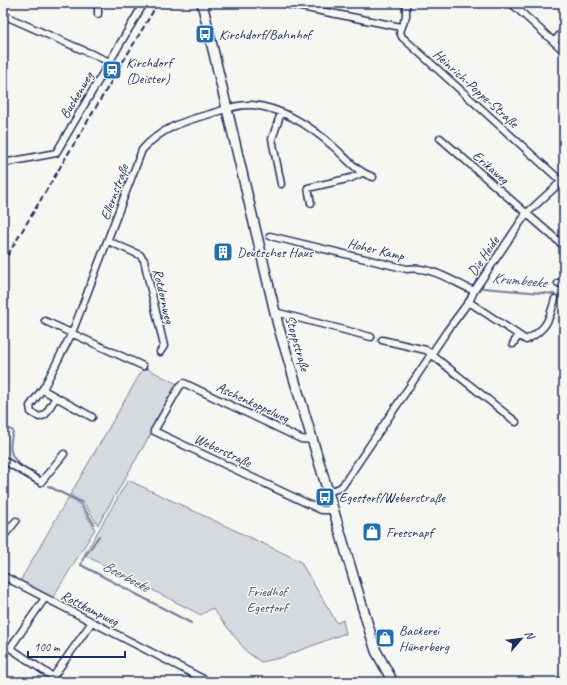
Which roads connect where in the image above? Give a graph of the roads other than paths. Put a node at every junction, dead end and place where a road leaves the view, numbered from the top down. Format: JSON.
{"nodes":[{"id":1,"x":98,"y":3,"type":"edge"},
{"id":2,"x":144,"y":3,"type":"edge"},
{"id":3,"x":202,"y":3,"type":"edge"},
{"id":4,"x":406,"y":3,"type":"edge"},
{"id":5,"x":511,"y":3,"type":"edge"},
{"id":6,"x":286,"y":4,"type":"dead end"},
{"id":7,"x":98,"y":14,"type":"dead end"},
{"id":8,"x":3,"y":16,"type":"edge"},
{"id":9,"x":402,"y":27,"type":"junction"},
{"id":10,"x":564,"y":30,"type":"edge"},
{"id":11,"x":554,"y":42,"type":"junction"},
{"id":12,"x":564,"y":52,"type":"edge"},
{"id":13,"x":110,"y":62,"type":"junction"},
{"id":14,"x":228,"y":108,"type":"junction"},
{"id":15,"x":281,"y":113,"type":"junction"},
{"id":16,"x":440,"y":138,"type":"dead end"},
{"id":17,"x":3,"y":163,"type":"edge"},
{"id":18,"x":362,"y":173,"type":"junction"},
{"id":19,"x":373,"y":177,"type":"dead end"},
{"id":20,"x":563,"y":180,"type":"edge"},
{"id":21,"x":282,"y":184,"type":"dead end"},
{"id":22,"x":311,"y":203,"type":"dead end"},
{"id":23,"x":526,"y":214,"type":"junction"},
{"id":24,"x":270,"y":236,"type":"dead end"},
{"id":25,"x":108,"y":241,"type":"junction"},
{"id":26,"x":564,"y":246,"type":"edge"},
{"id":27,"x":474,"y":291,"type":"junction"},
{"id":28,"x":555,"y":299,"type":"dead end"},
{"id":29,"x":469,"y":302,"type":"junction"},
{"id":30,"x":275,"y":312,"type":"junction"},
{"id":31,"x":45,"y":321,"type":"dead end"},
{"id":32,"x":72,"y":333,"type":"junction"},
{"id":33,"x":518,"y":336,"type":"junction"},
{"id":34,"x":370,"y":337,"type":"dead end"},
{"id":35,"x":382,"y":340,"type":"dead end"},
{"id":36,"x":513,"y":344,"type":"dead end"},
{"id":37,"x":160,"y":352,"type":"dead end"},
{"id":38,"x":432,"y":354,"type":"junction"},
{"id":39,"x":142,"y":366,"type":"dead end"},
{"id":40,"x":184,"y":383,"type":"joint"},
{"id":41,"x":44,"y":387,"type":"junction"},
{"id":42,"x":56,"y":397,"type":"junction"},
{"id":43,"x":92,"y":417,"type":"dead end"},
{"id":44,"x":516,"y":422,"type":"dead end"},
{"id":45,"x":312,"y":440,"type":"junction"},
{"id":46,"x":64,"y":454,"type":"dead end"},
{"id":47,"x":3,"y":460,"type":"edge"},
{"id":48,"x":327,"y":492,"type":"junction"},
{"id":49,"x":333,"y":510,"type":"junction"},
{"id":50,"x":16,"y":521,"type":"dead end"},
{"id":51,"x":3,"y":537,"type":"edge"},
{"id":52,"x":3,"y":576,"type":"edge"},
{"id":53,"x":45,"y":598,"type":"junction"},
{"id":54,"x":92,"y":622,"type":"junction"},
{"id":55,"x":209,"y":682,"type":"edge"},
{"id":56,"x":393,"y":682,"type":"edge"}],
"edges":[{"from":1,"to":7,"type":"street"},
{"from":2,"to":13,"type":"street","name":"Buchenweg"},
{"from":3,"to":14,"type":"main road","name":"Stoppstraße"},
{"from":4,"to":9,"type":"street"},
{"from":5,"to":11,"type":"street"},
{"from":6,"to":9,"type":"street"},
{"from":8,"to":13,"type":"street"},
{"from":9,"to":20,"type":"street","name":"Heinrich-Poppe-Straße"},
{"from":10,"to":11,"type":"street"},
{"from":11,"to":12,"type":"street"},
{"from":13,"to":17,"type":"street","name":"Buchenweg"},
{"from":14,"to":15,"type":"street","name":"Ellernstraße"},
{"from":14,"to":25,"type":"street","name":"Ellernstraße"},
{"from":14,"to":30,"type":"main road","name":"Stoppstraße"},
{"from":15,"to":18,"type":"street","name":"Ellernstraße"},
{"from":15,"to":21,"type":"street"},
{"from":16,"to":23,"type":"street","name":"Erikaweg"},
{"from":18,"to":19,"type":"street"},
{"from":18,"to":22,"type":"street"},
{"from":20,"to":23,"type":"street","name":"Die Heide"},
{"from":23,"to":26,"type":"street","name":"Erikaweg"},
{"from":23,"to":27,"type":"street","name":"Die Heide"},
{"from":24,"to":27,"type":"street","name":"Hoher Kamp"},
{"from":25,"to":32,"type":"street","name":"Ellernstraße"},
{"from":25,"to":37,"type":"street","name":"Rotdornweg"},
{"from":27,"to":29,"type":"street","name":"Die Heide"},
{"from":28,"to":33,"type":"street"},
{"from":29,"to":33,"type":"street"},
{"from":29,"to":38,"type":"street","name":"Die Heide"},
{"from":30,"to":34,"type":"street"},
{"from":30,"to":45,"type":"main road","name":"Stoppstraße"},
{"from":31,"to":32,"type":"street"},
{"from":32,"to":39,"type":"street"},
{"from":32,"to":41,"type":"street","name":"Ellernstraße"},
{"from":33,"to":36,"type":"street"},
{"from":35,"to":38,"type":"street"},
{"from":38,"to":44,"type":"street"},
{"from":38,"to":48,"type":"street","name":"Die Heide"},
{"from":40,"to":45,"type":"street","name":"Aschenkoppelweg"},
{"from":40,"to":49,"type":"street","name":"Weberstraße"},
{"from":41,"to":42,"type":"street"},
{"from":41,"to":42,"type":"street","name":"Ellernstraße"},
{"from":42,"to":43,"type":"street"},
{"from":45,"to":48,"type":"main road","name":"Stoppstraße"},
{"from":46,"to":47,"type":"street"},
{"from":48,"to":49,"type":"main road","name":"Stoppstraße"},
{"from":49,"to":56,"type":"main road","name":"Stoppstraße"},
{"from":50,"to":51,"type":"street"},
{"from":52,"to":53,"type":"street","name":"Rottkampweg"},
{"from":53,"to":54,"type":"street","name":"Rottkampweg"},
{"from":53,"to":54,"type":"street"},
{"from":54,"to":55,"type":"street","name":"Rottkampweg"}]}
